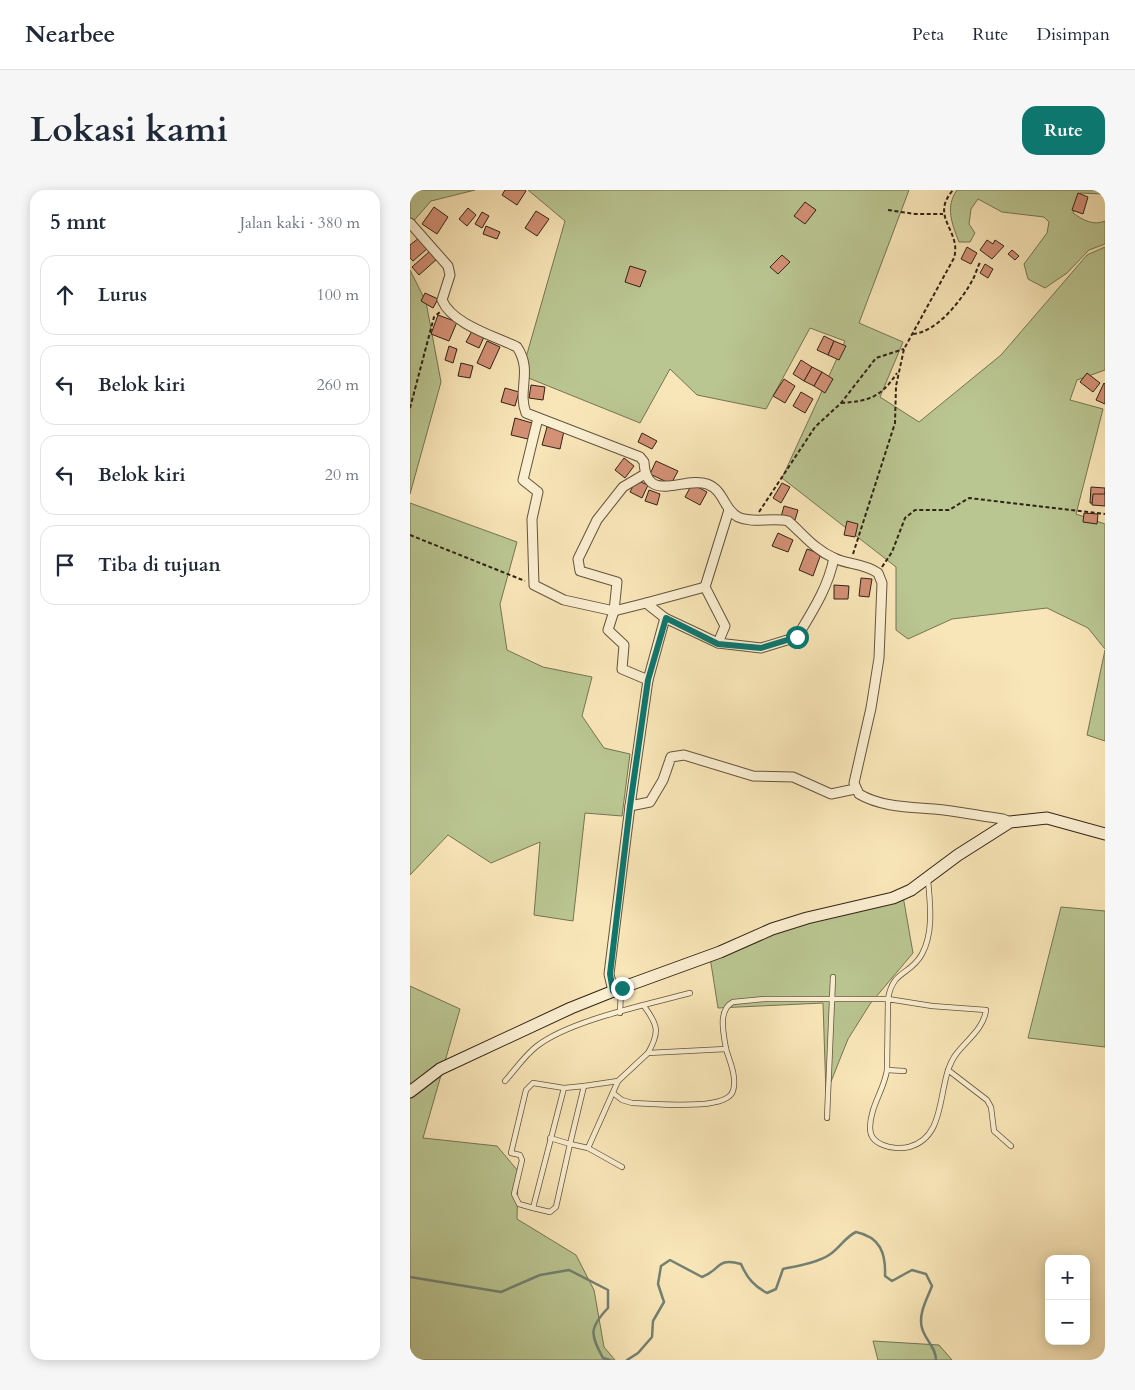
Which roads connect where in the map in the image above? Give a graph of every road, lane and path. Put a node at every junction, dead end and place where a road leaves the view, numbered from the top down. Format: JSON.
{"nodes":[{"id":1,"x":953,"y":190,"type":"edge"},
{"id":2,"x":888,"y":210,"type":"dead end"},
{"id":3,"x":943,"y":214,"type":"junction"},
{"id":4,"x":410,"y":223,"type":"edge"},
{"id":5,"x":981,"y":261,"type":"dead end"},
{"id":6,"x":446,"y":308,"type":"junction"},
{"id":7,"x":913,"y":334,"type":"junction"},
{"id":8,"x":904,"y":349,"type":"junction"},
{"id":9,"x":898,"y":371,"type":"junction"},
{"id":10,"x":842,"y":403,"type":"junction"},
{"id":11,"x":410,"y":408,"type":"edge"},
{"id":12,"x":538,"y":418,"type":"junction"},
{"id":13,"x":645,"y":474,"type":"junction"},
{"id":14,"x":729,"y":510,"type":"junction"},
{"id":15,"x":1105,"y":514,"type":"edge"},
{"id":16,"x":754,"y":520,"type":"junction"},
{"id":17,"x":410,"y":536,"type":"edge"},
{"id":18,"x":834,"y":558,"type":"junction"},
{"id":19,"x":849,"y":562,"type":"junction"},
{"id":20,"x":878,"y":573,"type":"junction"},
{"id":21,"x":534,"y":585,"type":"junction"},
{"id":22,"x":705,"y":587,"type":"junction"},
{"id":23,"x":646,"y":603,"type":"junction"},
{"id":24,"x":614,"y":611,"type":"junction"},
{"id":25,"x":666,"y":618,"type":"junction"},
{"id":26,"x":718,"y":644,"type":"junction"},
{"id":27,"x":648,"y":680,"type":"junction"},
{"id":28,"x":855,"y":789,"type":"junction"},
{"id":29,"x":630,"y":806,"type":"junction"},
{"id":30,"x":1010,"y":822,"type":"junction"},
{"id":31,"x":1105,"y":834,"type":"edge"},
{"id":32,"x":928,"y":880,"type":"junction"},
{"id":33,"x":833,"y":977,"type":"dead end"},
{"id":34,"x":617,"y":989,"type":"junction"},
{"id":35,"x":690,"y":993,"type":"dead end"},
{"id":36,"x":832,"y":999,"type":"junction"},
{"id":37,"x":888,"y":999,"type":"junction"},
{"id":38,"x":644,"y":1006,"type":"junction"},
{"id":39,"x":620,"y":1013,"type":"junction"},
{"id":40,"x":726,"y":1049,"type":"junction"},
{"id":41,"x":648,"y":1053,"type":"junction"},
{"id":42,"x":887,"y":1070,"type":"junction"},
{"id":43,"x":948,"y":1070,"type":"junction"},
{"id":44,"x":904,"y":1071,"type":"dead end"},
{"id":45,"x":505,"y":1080,"type":"dead end"},
{"id":46,"x":618,"y":1081,"type":"junction"},
{"id":47,"x":584,"y":1086,"type":"junction"},
{"id":48,"x":564,"y":1088,"type":"junction"},
{"id":49,"x":410,"y":1092,"type":"edge"},
{"id":50,"x":613,"y":1093,"type":"junction"},
{"id":51,"x":827,"y":1118,"type":"dead end"},
{"id":52,"x":550,"y":1138,"type":"junction"},
{"id":53,"x":570,"y":1144,"type":"junction"},
{"id":54,"x":1011,"y":1146,"type":"dead end"},
{"id":55,"x":588,"y":1148,"type":"junction"},
{"id":56,"x":622,"y":1167,"type":"dead end"},
{"id":57,"x":533,"y":1208,"type":"junction"}],
"edges":[{"from":1,"to":3,"type":"path"},
{"from":2,"to":3,"type":"path"},
{"from":3,"to":7,"type":"path"},
{"from":4,"to":6,"type":"street"},
{"from":5,"to":7,"type":"path"},
{"from":6,"to":11,"type":"path"},
{"from":6,"to":12,"type":"street"},
{"from":7,"to":8,"type":"path"},
{"from":8,"to":9,"type":"path"},
{"from":8,"to":10,"type":"path"},
{"from":9,"to":10,"type":"path"},
{"from":9,"to":19,"type":"path"},
{"from":10,"to":16,"type":"path"},
{"from":12,"to":13,"type":"street"},
{"from":12,"to":21,"type":"street"},
{"from":13,"to":14,"type":"street"},
{"from":13,"to":24,"type":"street"},
{"from":14,"to":16,"type":"street"},
{"from":14,"to":22,"type":"street"},
{"from":15,"to":20,"type":"path"},
{"from":16,"to":18,"type":"street"},
{"from":17,"to":21,"type":"path"},
{"from":18,"to":19,"type":"street"},
{"from":18,"to":26,"type":"street"},
{"from":19,"to":20,"type":"street"},
{"from":20,"to":28,"type":"street"},
{"from":21,"to":24,"type":"street"},
{"from":22,"to":23,"type":"street"},
{"from":22,"to":26,"type":"street"},
{"from":23,"to":24,"type":"street"},
{"from":23,"to":25,"type":"street"},
{"from":24,"to":27,"type":"street"},
{"from":25,"to":26,"type":"street"},
{"from":25,"to":27,"type":"street"},
{"from":27,"to":29,"type":"street"},
{"from":28,"to":29,"type":"street"},
{"from":28,"to":30,"type":"street"},
{"from":29,"to":34,"type":"street"},
{"from":30,"to":31,"type":"street"},
{"from":30,"to":32,"type":"street"},
{"from":32,"to":34,"type":"street"},
{"from":32,"to":37,"type":"lane"},
{"from":33,"to":36,"type":"lane"},
{"from":34,"to":39,"type":"lane"},
{"from":34,"to":49,"type":"street"},
{"from":35,"to":38,"type":"lane"},
{"from":36,"to":37,"type":"lane"},
{"from":36,"to":40,"type":"lane"},
{"from":36,"to":51,"type":"lane"},
{"from":37,"to":42,"type":"lane"},
{"from":37,"to":43,"type":"lane"},
{"from":38,"to":39,"type":"lane"},
{"from":38,"to":41,"type":"lane"},
{"from":39,"to":45,"type":"lane"},
{"from":40,"to":41,"type":"lane"},
{"from":40,"to":50,"type":"lane"},
{"from":41,"to":46,"type":"lane"},
{"from":42,"to":43,"type":"lane"},
{"from":42,"to":44,"type":"lane"},
{"from":43,"to":54,"type":"lane"},
{"from":46,"to":47,"type":"lane"},
{"from":46,"to":50,"type":"lane"},
{"from":47,"to":48,"type":"lane"},
{"from":47,"to":53,"type":"lane"},
{"from":48,"to":52,"type":"lane"},
{"from":48,"to":57,"type":"lane"},
{"from":50,"to":55,"type":"lane"},
{"from":52,"to":53,"type":"lane"},
{"from":52,"to":57,"type":"lane"},
{"from":53,"to":55,"type":"lane"},
{"from":53,"to":57,"type":"lane"},
{"from":55,"to":56,"type":"lane"}]}
